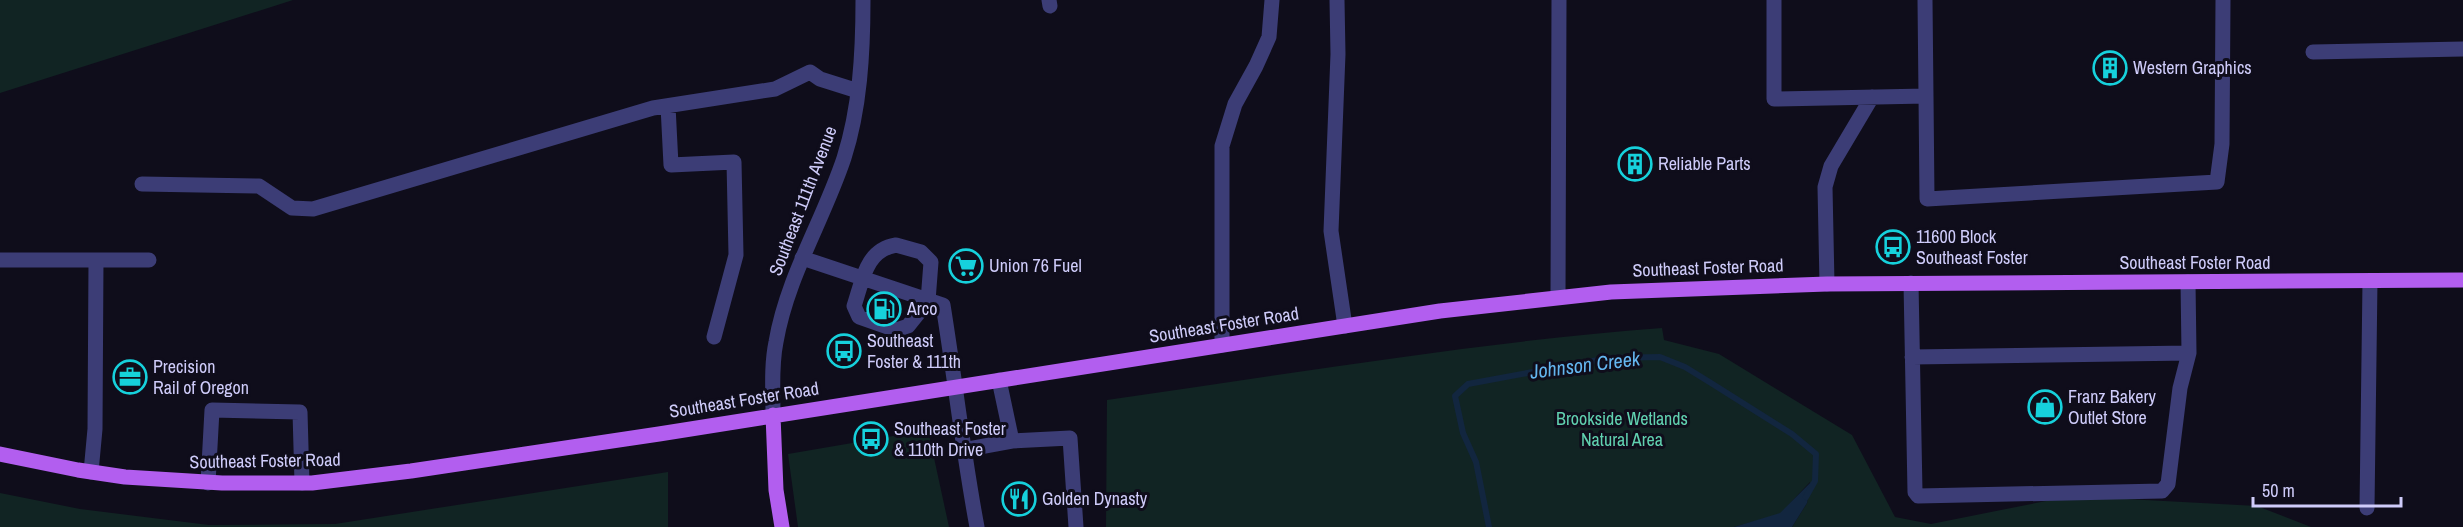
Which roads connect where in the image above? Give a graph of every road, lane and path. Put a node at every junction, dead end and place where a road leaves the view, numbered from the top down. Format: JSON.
{"nodes":[{"id":1,"x":864,"y":0,"type":"edge"},
{"id":2,"x":1272,"y":0,"type":"edge"},
{"id":3,"x":1337,"y":0,"type":"edge"},
{"id":4,"x":1559,"y":0,"type":"edge"},
{"id":5,"x":1774,"y":0,"type":"edge"},
{"id":6,"x":1925,"y":0,"type":"edge"},
{"id":7,"x":2223,"y":0,"type":"edge"},
{"id":8,"x":2463,"y":49,"type":"edge"},
{"id":9,"x":2313,"y":52,"type":"dead end"},
{"id":10,"x":858,"y":91,"type":"junction"},
{"id":11,"x":1926,"y":96,"type":"junction"},
{"id":12,"x":1872,"y":98,"type":"junction"},
{"id":13,"x":668,"y":106,"type":"junction"},
{"id":14,"x":142,"y":184,"type":"dead end"},
{"id":15,"x":802,"y":258,"type":"junction"},
{"id":16,"x":0,"y":260,"type":"edge"},
{"id":17,"x":96,"y":260,"type":"junction"},
{"id":18,"x":149,"y":260,"type":"dead end"},
{"id":19,"x":863,"y":278,"type":"junction"},
{"id":20,"x":2463,"y":280,"type":"edge"},
{"id":21,"x":2370,"y":281,"type":"junction"},
{"id":22,"x":2188,"y":282,"type":"junction"},
{"id":23,"x":1911,"y":283,"type":"junction"},
{"id":24,"x":1827,"y":284,"type":"junction"},
{"id":25,"x":1558,"y":297,"type":"junction"},
{"id":26,"x":928,"y":301,"type":"junction"},
{"id":27,"x":1345,"y":326,"type":"junction"},
{"id":28,"x":714,"y":337,"type":"dead end"},
{"id":29,"x":1222,"y":345,"type":"junction"},
{"id":30,"x":2189,"y":353,"type":"junction"},
{"id":31,"x":1912,"y":357,"type":"junction"},
{"id":32,"x":999,"y":380,"type":"junction"},
{"id":33,"x":957,"y":387,"type":"junction"},
{"id":34,"x":773,"y":415,"type":"junction"},
{"id":35,"x":1012,"y":441,"type":"junction"},
{"id":36,"x":963,"y":450,"type":"junction"},
{"id":37,"x":0,"y":454,"type":"edge"},
{"id":38,"x":91,"y":472,"type":"junction"},
{"id":39,"x":208,"y":483,"type":"junction"},
{"id":40,"x":302,"y":483,"type":"junction"},
{"id":41,"x":2367,"y":508,"type":"dead end"},
{"id":42,"x":782,"y":527,"type":"edge"},
{"id":43,"x":977,"y":527,"type":"edge"},
{"id":44,"x":1076,"y":527,"type":"edge"}],
"edges":[{"from":1,"to":10,"type":"street","name":"Southeast 111th Avenue"},
{"from":2,"to":29,"type":"street"},
{"from":3,"to":27,"type":"street"},
{"from":4,"to":25,"type":"street"},
{"from":5,"to":12,"type":"street"},
{"from":6,"to":11,"type":"street"},
{"from":7,"to":11,"type":"street"},
{"from":8,"to":9,"type":"street"},
{"from":10,"to":13,"type":"street"},
{"from":10,"to":15,"type":"street","name":"Southeast 111th Avenue"},
{"from":11,"to":12,"type":"street"},
{"from":12,"to":24,"type":"street"},
{"from":13,"to":14,"type":"street"},
{"from":13,"to":28,"type":"street"},
{"from":15,"to":19,"type":"street"},
{"from":15,"to":34,"type":"street","name":"Southeast 111th Avenue"},
{"from":16,"to":17,"type":"street"},
{"from":17,"to":18,"type":"street"},
{"from":17,"to":38,"type":"street"},
{"from":19,"to":26,"type":"street"},
{"from":19,"to":26,"type":"street"},
{"from":19,"to":26,"type":"street"},
{"from":20,"to":21,"type":"main road","name":"Southeast Foster Road"},
{"from":21,"to":22,"type":"main road","name":"Southeast Foster Road"},
{"from":21,"to":41,"type":"street"},
{"from":22,"to":23,"type":"main road","name":"Southeast Foster Road"},
{"from":22,"to":30,"type":"street"},
{"from":23,"to":24,"type":"main road","name":"Southeast Foster Road"},
{"from":23,"to":31,"type":"street"},
{"from":24,"to":25,"type":"main road","name":"Southeast Foster Road"},
{"from":25,"to":27,"type":"main road","name":"Southeast Foster Road"},
{"from":26,"to":33,"type":"street"},
{"from":27,"to":29,"type":"main road","name":"Southeast Foster Road"},
{"from":29,"to":32,"type":"main road","name":"Southeast Foster Road"},
{"from":30,"to":31,"type":"street"},
{"from":30,"to":31,"type":"street"},
{"from":32,"to":33,"type":"main road","name":"Southeast Foster Road"},
{"from":32,"to":35,"type":"street"},
{"from":33,"to":34,"type":"main road","name":"Southeast Foster Road"},
{"from":33,"to":36,"type":"street"},
{"from":34,"to":40,"type":"main road","name":"Southeast Foster Road"},
{"from":34,"to":42,"type":"main road"},
{"from":35,"to":36,"type":"street"},
{"from":35,"to":44,"type":"street"},
{"from":36,"to":43,"type":"street"},
{"from":37,"to":38,"type":"main road","name":"Southeast Foster Road"},
{"from":38,"to":39,"type":"main road","name":"Southeast Foster Road"},
{"from":39,"to":40,"type":"main road","name":"Southeast Foster Road"},
{"from":39,"to":40,"type":"street"}]}
